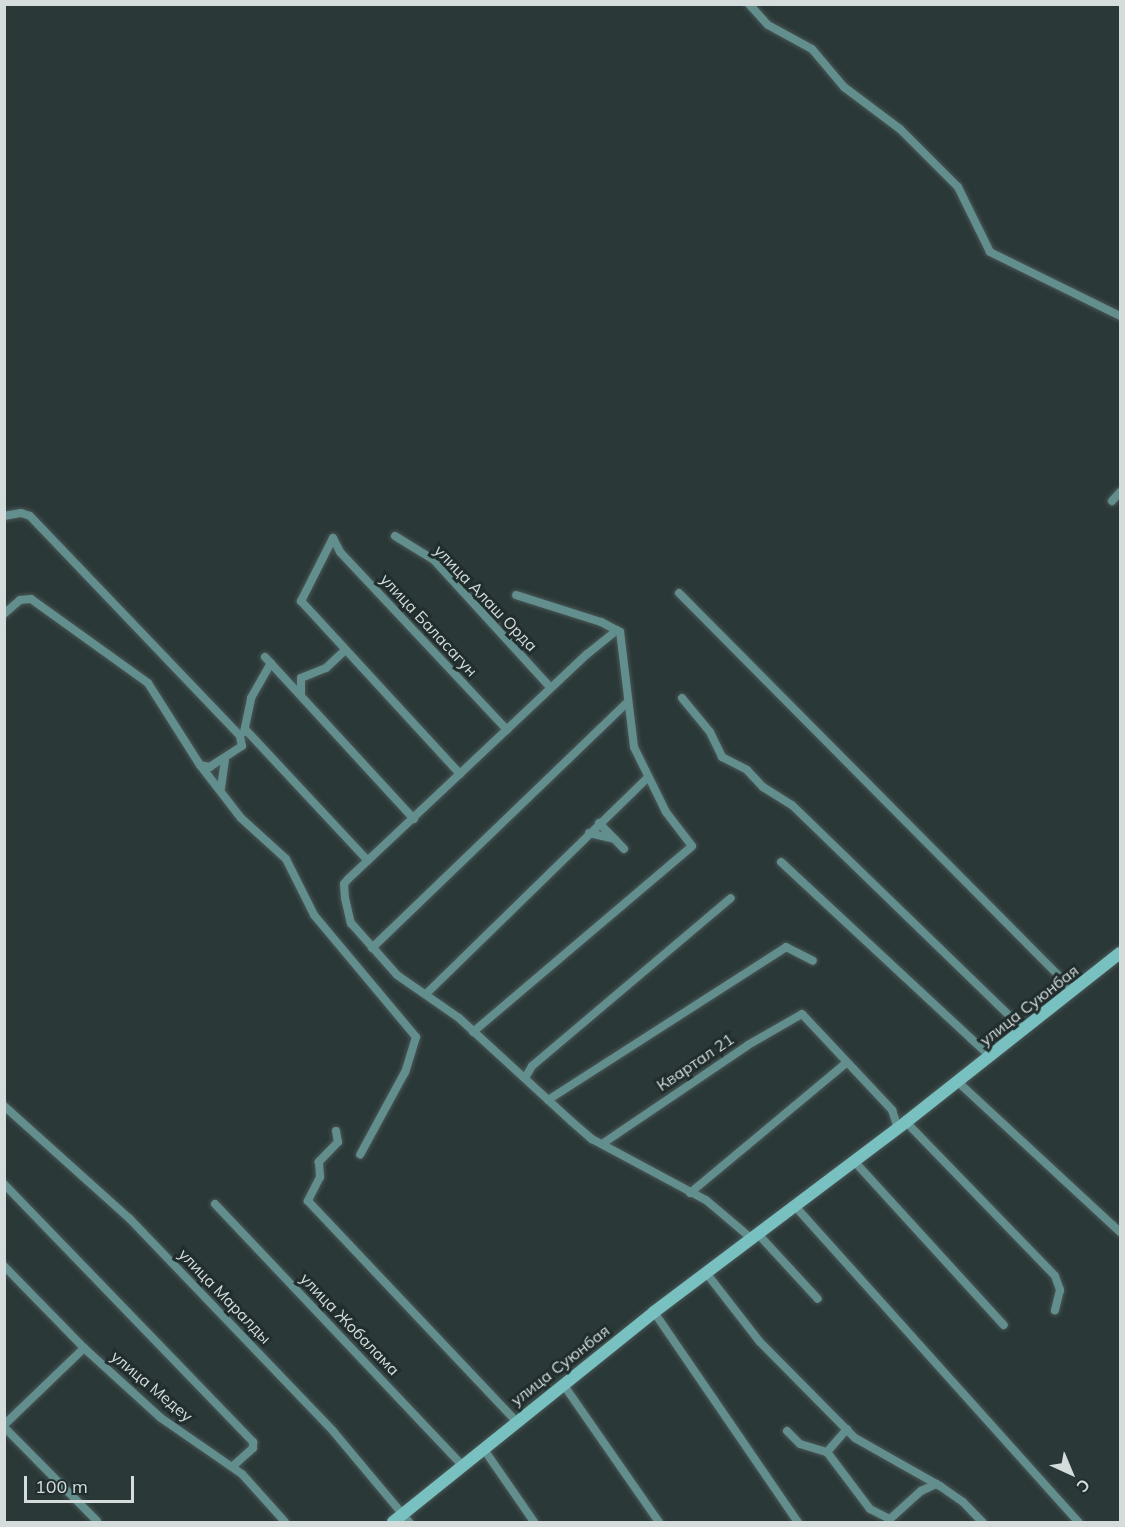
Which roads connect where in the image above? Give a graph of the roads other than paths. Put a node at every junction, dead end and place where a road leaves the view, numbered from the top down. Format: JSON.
{"nodes":[{"id":1,"x":749,"y":4,"type":"edge"},
{"id":2,"x":1120,"y":316,"type":"edge"},
{"id":3,"x":1120,"y":492,"type":"edge"},
{"id":4,"x":1112,"y":501,"type":"dead end"},
{"id":5,"x":4,"y":516,"type":"edge"},
{"id":6,"x":395,"y":536,"type":"dead end"},
{"id":7,"x":680,"y":593,"type":"dead end"},
{"id":8,"x":516,"y":596,"type":"dead end"},
{"id":9,"x":4,"y":614,"type":"edge"},
{"id":10,"x":618,"y":630,"type":"junction"},
{"id":11,"x":345,"y":650,"type":"junction"},
{"id":12,"x":550,"y":688,"type":"junction"},
{"id":13,"x":301,"y":696,"type":"junction"},
{"id":14,"x":682,"y":698,"type":"dead end"},
{"id":15,"x":628,"y":702,"type":"junction"},
{"id":16,"x":245,"y":729,"type":"junction"},
{"id":17,"x":507,"y":730,"type":"junction"},
{"id":18,"x":243,"y":741,"type":"junction"},
{"id":19,"x":225,"y":760,"type":"junction"},
{"id":20,"x":200,"y":765,"type":"junction"},
{"id":21,"x":460,"y":774,"type":"junction"},
{"id":22,"x":647,"y":778,"type":"junction"},
{"id":23,"x":221,"y":790,"type":"junction"},
{"id":24,"x":414,"y":819,"type":"junction"},
{"id":25,"x":599,"y":824,"type":"junction"},
{"id":26,"x":589,"y":833,"type":"junction"},
{"id":27,"x":614,"y":839,"type":"junction"},
{"id":28,"x":624,"y":849,"type":"dead end"},
{"id":29,"x":368,"y":861,"type":"junction"},
{"id":30,"x":781,"y":862,"type":"dead end"},
{"id":31,"x":730,"y":898,"type":"dead end"},
{"id":32,"x":372,"y":948,"type":"junction"},
{"id":33,"x":1120,"y":953,"type":"edge"},
{"id":34,"x":813,"y":961,"type":"dead end"},
{"id":35,"x":1074,"y":991,"type":"junction"},
{"id":36,"x":426,"y":994,"type":"junction"},
{"id":37,"x":1024,"y":1030,"type":"junction"},
{"id":38,"x":473,"y":1032,"type":"junction"},
{"id":39,"x":990,"y":1056,"type":"junction"},
{"id":40,"x":846,"y":1063,"type":"junction"},
{"id":41,"x":525,"y":1078,"type":"junction"},
{"id":42,"x":958,"y":1083,"type":"junction"},
{"id":43,"x":548,"y":1100,"type":"junction"},
{"id":44,"x":4,"y":1106,"type":"edge"},
{"id":45,"x":902,"y":1125,"type":"junction"},
{"id":46,"x":336,"y":1131,"type":"dead end"},
{"id":47,"x":602,"y":1144,"type":"junction"},
{"id":48,"x":360,"y":1155,"type":"dead end"},
{"id":49,"x":854,"y":1161,"type":"junction"},
{"id":50,"x":4,"y":1184,"type":"edge"},
{"id":51,"x":690,"y":1193,"type":"junction"},
{"id":52,"x":215,"y":1204,"type":"dead end"},
{"id":53,"x":794,"y":1205,"type":"junction"},
{"id":54,"x":1120,"y":1232,"type":"edge"},
{"id":55,"x":755,"y":1236,"type":"junction"},
{"id":56,"x":4,"y":1266,"type":"edge"},
{"id":57,"x":707,"y":1274,"type":"junction"},
{"id":58,"x":818,"y":1299,"type":"dead end"},
{"id":59,"x":1055,"y":1310,"type":"dead end"},
{"id":60,"x":654,"y":1312,"type":"junction"},
{"id":61,"x":1004,"y":1324,"type":"dead end"},
{"id":62,"x":84,"y":1348,"type":"junction"},
{"id":63,"x":563,"y":1384,"type":"junction"},
{"id":64,"x":516,"y":1421,"type":"junction"},
{"id":65,"x":4,"y":1426,"type":"edge"},
{"id":66,"x":847,"y":1430,"type":"junction"},
{"id":67,"x":787,"y":1431,"type":"dead end"},
{"id":68,"x":483,"y":1448,"type":"junction"},
{"id":69,"x":827,"y":1452,"type":"junction"},
{"id":70,"x":462,"y":1465,"type":"junction"},
{"id":71,"x":232,"y":1467,"type":"junction"},
{"id":72,"x":936,"y":1484,"type":"junction"},
{"id":73,"x":401,"y":1520,"type":"edge"},
{"id":74,"x":97,"y":1521,"type":"dead end"},
{"id":75,"x":888,"y":1521,"type":"edge"},
{"id":76,"x":285,"y":1522,"type":"edge"},
{"id":77,"x":534,"y":1522,"type":"edge"},
{"id":78,"x":659,"y":1522,"type":"edge"},
{"id":79,"x":798,"y":1522,"type":"edge"},
{"id":80,"x":982,"y":1522,"type":"edge"},
{"id":81,"x":1078,"y":1522,"type":"edge"}],
"edges":[{"from":1,"to":2,"type":"street"},
{"from":3,"to":4,"type":"street"},
{"from":5,"to":18,"type":"street"},
{"from":6,"to":12,"type":"street","name":"улица Алаш Орда"},
{"from":7,"to":35,"type":"street"},
{"from":8,"to":10,"type":"street"},
{"from":9,"to":20,"type":"street"},
{"from":10,"to":12,"type":"street"},
{"from":10,"to":15,"type":"street"},
{"from":11,"to":13,"type":"street"},
{"from":11,"to":17,"type":"street","name":"улица Баласагун"},
{"from":11,"to":21,"type":"street"},
{"from":12,"to":17,"type":"street"},
{"from":13,"to":16,"type":"street"},
{"from":13,"to":24,"type":"street"},
{"from":14,"to":37,"type":"street"},
{"from":15,"to":22,"type":"street"},
{"from":15,"to":32,"type":"street"},
{"from":16,"to":18,"type":"street"},
{"from":16,"to":29,"type":"street"},
{"from":17,"to":21,"type":"street"},
{"from":18,"to":19,"type":"street"},
{"from":19,"to":20,"type":"street"},
{"from":19,"to":23,"type":"street"},
{"from":20,"to":23,"type":"street"},
{"from":21,"to":24,"type":"street"},
{"from":22,"to":25,"type":"street"},
{"from":22,"to":38,"type":"street"},
{"from":23,"to":48,"type":"street"},
{"from":24,"to":29,"type":"street"},
{"from":25,"to":26,"type":"street"},
{"from":25,"to":27,"type":"street"},
{"from":26,"to":27,"type":"street"},
{"from":26,"to":36,"type":"street"},
{"from":27,"to":28,"type":"street"},
{"from":29,"to":32,"type":"street"},
{"from":30,"to":39,"type":"street"},
{"from":31,"to":41,"type":"street"},
{"from":32,"to":36,"type":"street"},
{"from":33,"to":35,"type":"street","name":"улица Суюнбая"},
{"from":34,"to":43,"type":"street"},
{"from":35,"to":37,"type":"street","name":"улица Суюнбая"},
{"from":36,"to":38,"type":"street"},
{"from":37,"to":39,"type":"street","name":"улица Суюнбая"},
{"from":38,"to":41,"type":"street"},
{"from":39,"to":42,"type":"street","name":"улица Суюнбая"},
{"from":40,"to":45,"type":"street"},
{"from":40,"to":47,"type":"street","name":"Квартал 21"},
{"from":40,"to":51,"type":"street"},
{"from":41,"to":43,"type":"street"},
{"from":42,"to":45,"type":"street","name":"улица Суюнбая"},
{"from":42,"to":54,"type":"street"},
{"from":43,"to":47,"type":"street"},
{"from":44,"to":73,"type":"street","name":"улица Маралды"},
{"from":45,"to":49,"type":"street","name":"улица Суюнбая"},
{"from":45,"to":59,"type":"street"},
{"from":46,"to":64,"type":"street"},
{"from":47,"to":51,"type":"street"},
{"from":49,"to":53,"type":"street","name":"улица Суюнбая"},
{"from":49,"to":61,"type":"street"},
{"from":50,"to":71,"type":"street"},
{"from":51,"to":55,"type":"street"},
{"from":52,"to":70,"type":"street","name":"улица Жобалама"},
{"from":53,"to":55,"type":"street","name":"улица Суюнбая"},
{"from":53,"to":81,"type":"street"},
{"from":55,"to":57,"type":"street","name":"улица Суюнбая"},
{"from":55,"to":58,"type":"street"},
{"from":56,"to":62,"type":"street","name":"улица Медеу"},
{"from":57,"to":60,"type":"street","name":"улица Суюнбая"},
{"from":57,"to":66,"type":"street"},
{"from":60,"to":63,"type":"street","name":"улица Суюнбая"},
{"from":60,"to":79,"type":"street"},
{"from":62,"to":65,"type":"street"},
{"from":62,"to":71,"type":"street","name":"улица Медеу"},
{"from":63,"to":64,"type":"street","name":"улица Суюнбая"},
{"from":63,"to":78,"type":"street"},
{"from":64,"to":68,"type":"street","name":"улица Суюнбая"},
{"from":65,"to":74,"type":"street"},
{"from":66,"to":69,"type":"street"},
{"from":66,"to":72,"type":"street"},
{"from":67,"to":69,"type":"street"},
{"from":68,"to":70,"type":"street","name":"улица Суюнбая"},
{"from":68,"to":77,"type":"street"},
{"from":69,"to":75,"type":"street"},
{"from":70,"to":73,"type":"street","name":"улица Суюнбая"},
{"from":71,"to":76,"type":"street","name":"улица Медеу"},
{"from":72,"to":75,"type":"street"},
{"from":72,"to":80,"type":"street"}]}
